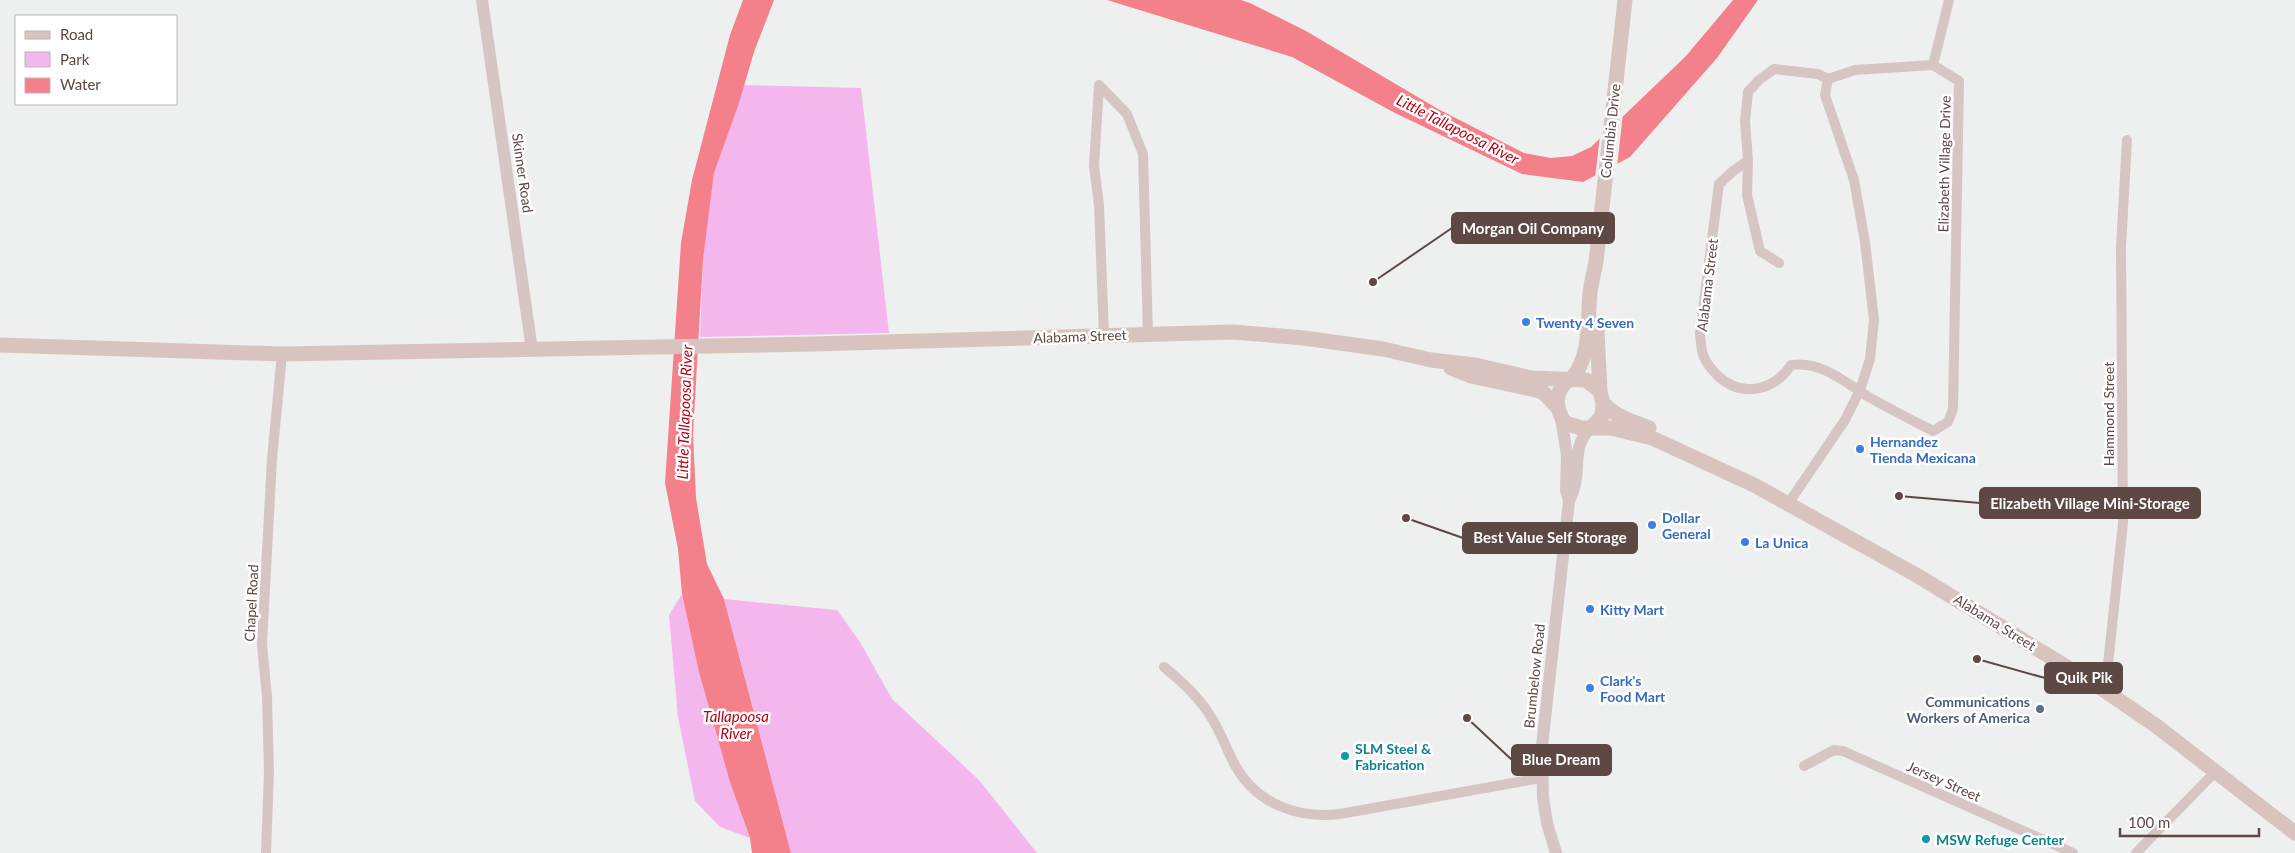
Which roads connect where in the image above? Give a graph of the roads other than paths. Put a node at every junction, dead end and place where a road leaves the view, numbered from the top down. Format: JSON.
{"nodes":[{"id":1,"x":482,"y":0,"type":"edge"},
{"id":2,"x":1625,"y":0,"type":"edge"},
{"id":3,"x":1949,"y":0,"type":"edge"},
{"id":4,"x":1933,"y":65,"type":"junction"},
{"id":5,"x":1828,"y":79,"type":"junction"},
{"id":6,"x":2127,"y":140,"type":"dead end"},
{"id":7,"x":1748,"y":161,"type":"junction"},
{"id":8,"x":1596,"y":262,"type":"junction"},
{"id":9,"x":1779,"y":264,"type":"dead end"},
{"id":10,"x":1148,"y":334,"type":"junction"},
{"id":11,"x":1104,"y":335,"type":"junction"},
{"id":12,"x":0,"y":345,"type":"edge"},
{"id":13,"x":532,"y":350,"type":"junction"},
{"id":14,"x":282,"y":354,"type":"junction"},
{"id":15,"x":1431,"y":360,"type":"junction"},
{"id":16,"x":1570,"y":379,"type":"junction"},
{"id":17,"x":1860,"y":390,"type":"junction"},
{"id":18,"x":1602,"y":397,"type":"junction"},
{"id":19,"x":1559,"y":412,"type":"junction"},
{"id":20,"x":1590,"y":428,"type":"junction"},
{"id":21,"x":1754,"y":485,"type":"junction"},
{"id":22,"x":1569,"y":501,"type":"junction"},
{"id":23,"x":1788,"y":504,"type":"junction"},
{"id":24,"x":1164,"y":666,"type":"dead end"},
{"id":25,"x":2098,"y":686,"type":"junction"},
{"id":26,"x":1804,"y":766,"type":"dead end"},
{"id":27,"x":2216,"y":771,"type":"junction"},
{"id":28,"x":1541,"y":778,"type":"junction"},
{"id":29,"x":2295,"y":833,"type":"edge"},
{"id":30,"x":266,"y":853,"type":"edge"},
{"id":31,"x":1556,"y":853,"type":"edge"},
{"id":32,"x":2073,"y":853,"type":"edge"},
{"id":33,"x":2136,"y":853,"type":"edge"}],
"edges":[{"from":1,"to":13,"type":"street","name":"Skinner Road"},
{"from":2,"to":8,"type":"main road","name":"Columbia Drive"},
{"from":3,"to":4,"type":"street"},
{"from":4,"to":5,"type":"street"},
{"from":4,"to":17,"type":"street","name":"Elizabeth Village Drive"},
{"from":5,"to":7,"type":"street"},
{"from":5,"to":17,"type":"street"},
{"from":6,"to":25,"type":"street","name":"Hammond Street"},
{"from":7,"to":9,"type":"street"},
{"from":7,"to":17,"type":"street","name":"Alabama Street"},
{"from":8,"to":16,"type":"main road","name":"Columbia Drive"},
{"from":8,"to":18,"type":"main road","name":"Columbia Drive"},
{"from":10,"to":11,"type":"main road","name":"Alabama Street"},
{"from":10,"to":11,"type":"street"},
{"from":10,"to":15,"type":"main road","name":"Alabama Street"},
{"from":11,"to":13,"type":"main road","name":"Alabama Street"},
{"from":12,"to":14,"type":"main road","name":"Alabama Street"},
{"from":13,"to":14,"type":"main road","name":"Alabama Street"},
{"from":14,"to":30,"type":"street","name":"Chapel Road"},
{"from":15,"to":16,"type":"main road","name":"Alabama Street"},
{"from":15,"to":19,"type":"main road","name":"Alabama Street"},
{"from":16,"to":18,"type":"main road"},
{"from":16,"to":19,"type":"main road"},
{"from":17,"to":23,"type":"street"},
{"from":18,"to":20,"type":"main road"},
{"from":18,"to":21,"type":"main road","name":"Alabama Street"},
{"from":19,"to":20,"type":"main road"},
{"from":19,"to":22,"type":"street","name":"Brumbelow Road"},
{"from":20,"to":21,"type":"main road","name":"Alabama Street"},
{"from":20,"to":22,"type":"street","name":"Brumbelow Road"},
{"from":21,"to":23,"type":"main road","name":"Alabama Street"},
{"from":22,"to":28,"type":"street","name":"Brumbelow Road"},
{"from":23,"to":25,"type":"main road","name":"Alabama Street"},
{"from":24,"to":28,"type":"street"},
{"from":25,"to":27,"type":"main road","name":"Alabama Street"},
{"from":26,"to":32,"type":"street","name":"Jersey Street"},
{"from":27,"to":29,"type":"main road","name":"Alabama Street"},
{"from":27,"to":33,"type":"street"},
{"from":28,"to":31,"type":"street","name":"Brumbelow Road"}]}
